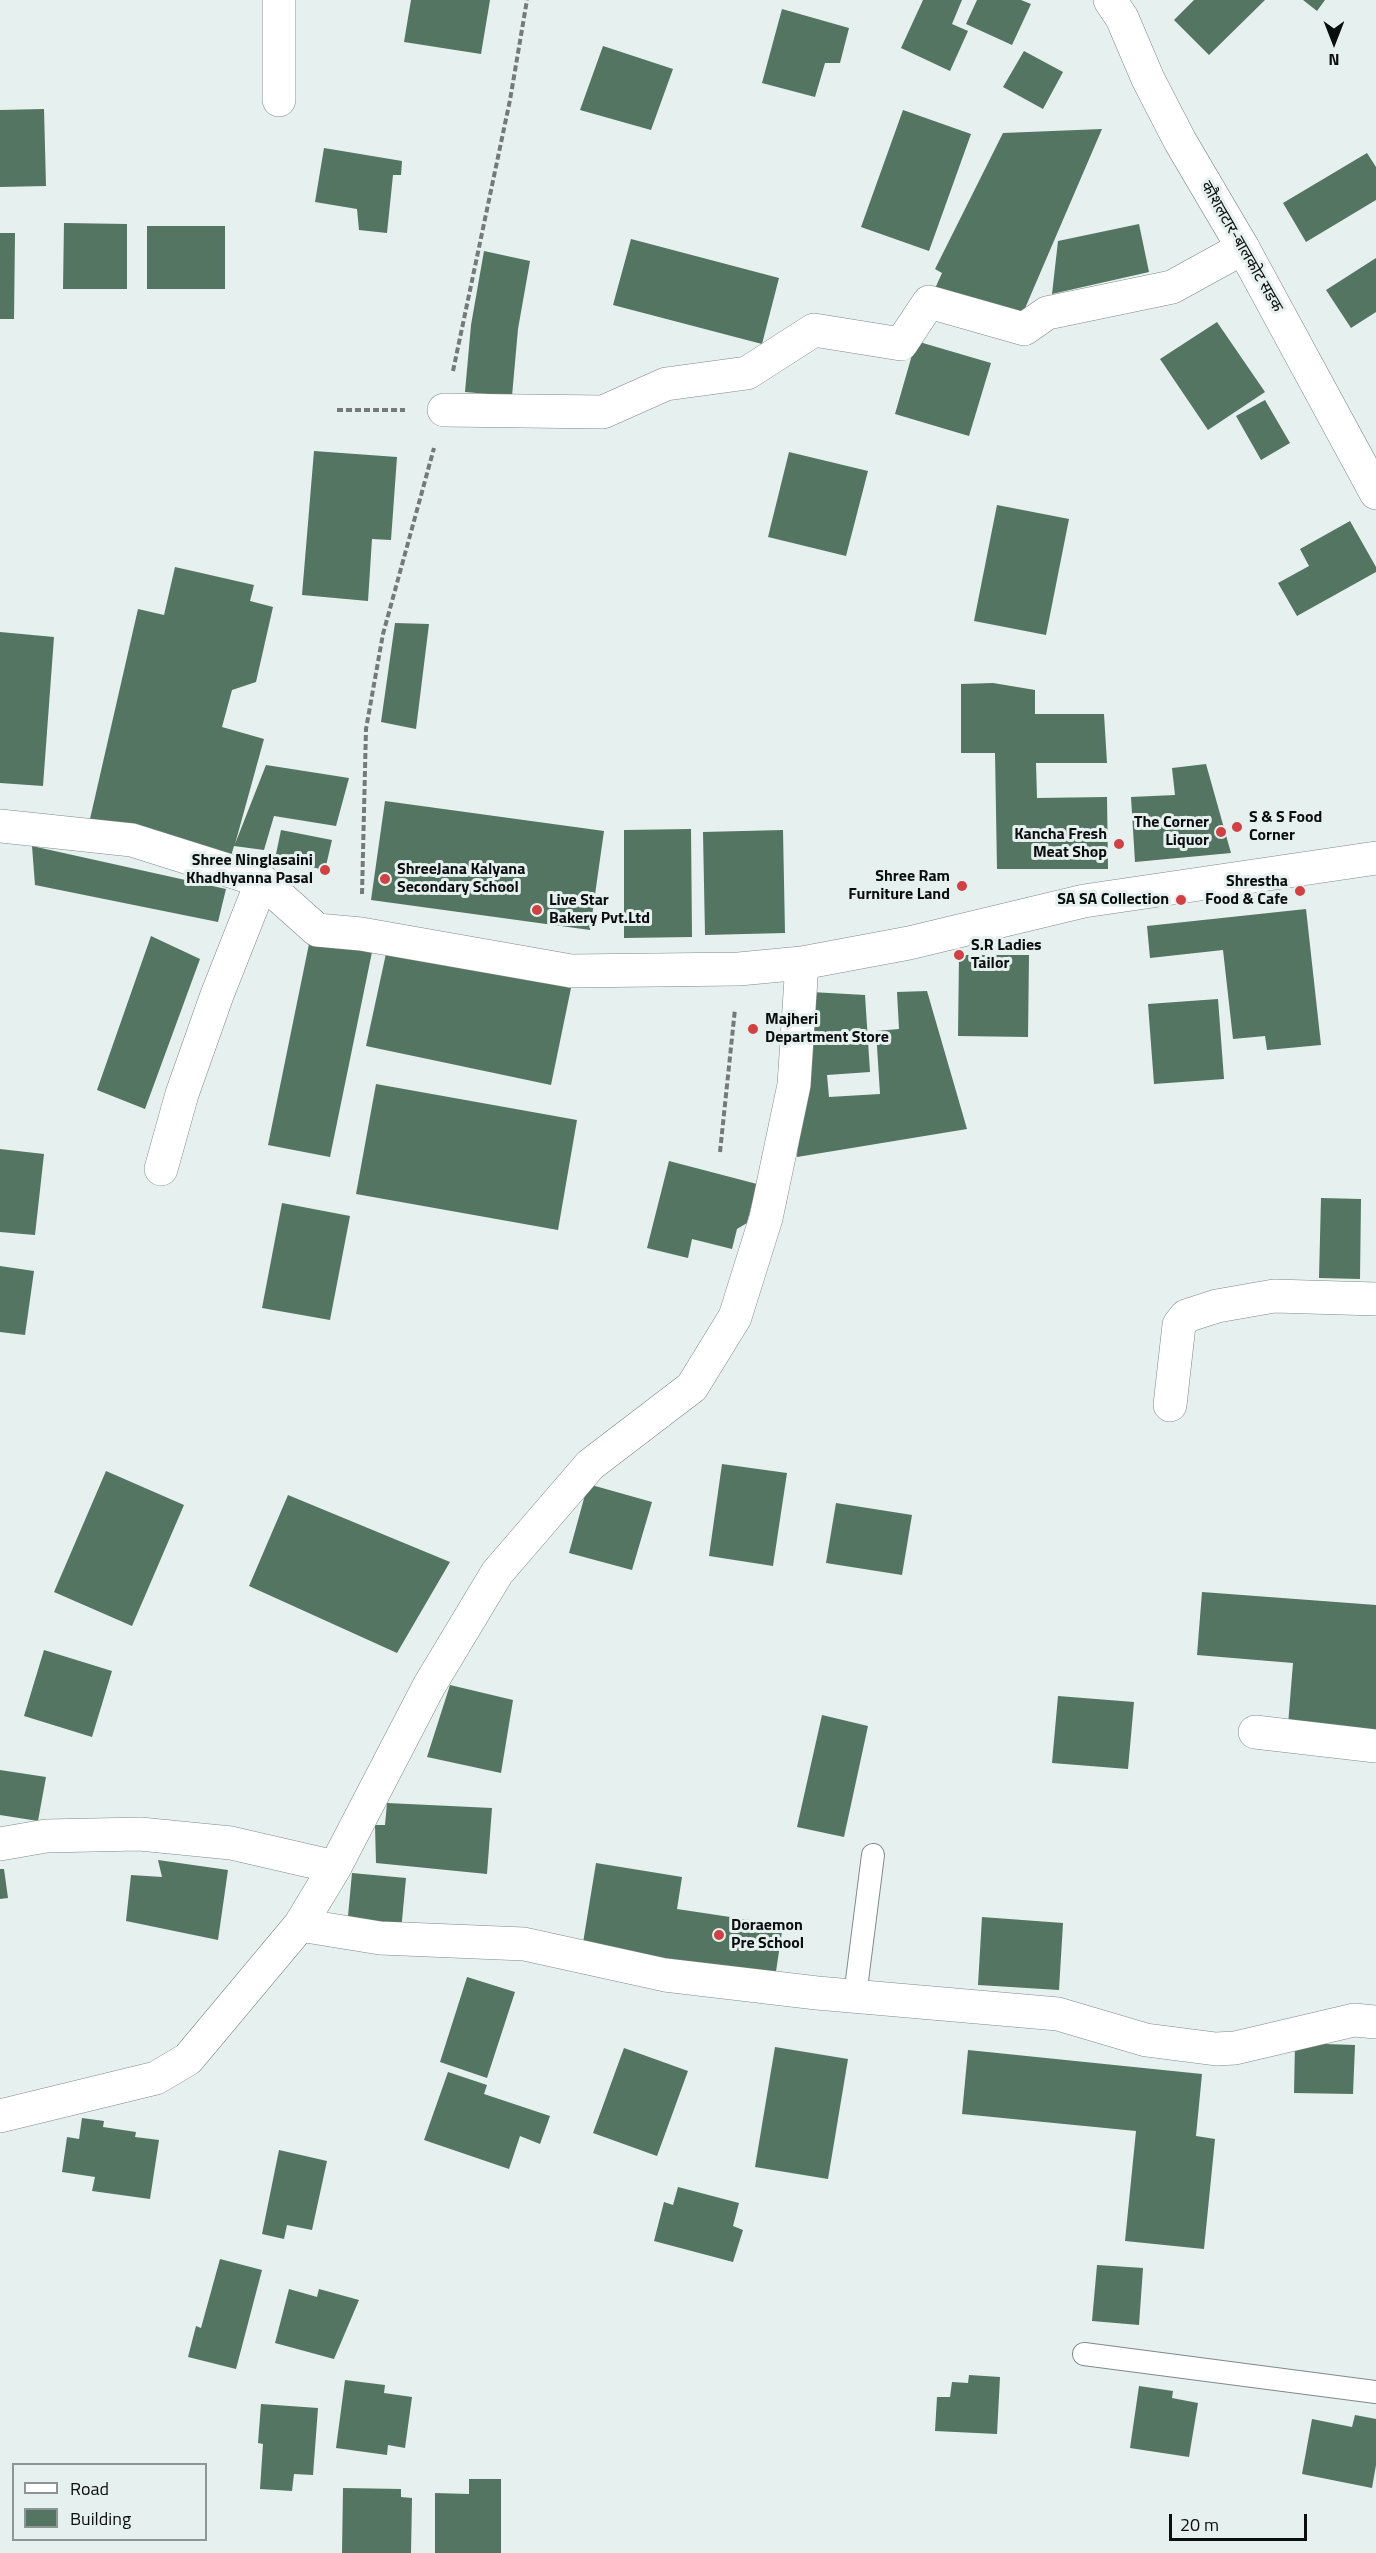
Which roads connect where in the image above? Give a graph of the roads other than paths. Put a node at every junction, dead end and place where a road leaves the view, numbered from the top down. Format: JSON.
{"nodes":[{"id":1,"x":279,"y":0,"type":"edge"},
{"id":2,"x":1110,"y":0,"type":"edge"},
{"id":3,"x":279,"y":99,"type":"dead end"},
{"id":4,"x":1243,"y":248,"type":"junction"},
{"id":5,"x":444,"y":410,"type":"road end"},
{"id":6,"x":1376,"y":493,"type":"edge"},
{"id":7,"x":0,"y":826,"type":"edge"},
{"id":8,"x":1376,"y":858,"type":"edge"},
{"id":9,"x":262,"y":882,"type":"junction"},
{"id":10,"x":802,"y":963,"type":"junction"},
{"id":11,"x":161,"y":1169,"type":"dead end"},
{"id":12,"x":1376,"y":1299,"type":"edge"},
{"id":13,"x":1170,"y":1405,"type":"dead end"},
{"id":14,"x":1255,"y":1732,"type":"dead end"},
{"id":15,"x":1376,"y":1746,"type":"edge"},
{"id":16,"x":0,"y":1844,"type":"edge"},
{"id":17,"x":873,"y":1855,"type":"dead end"},
{"id":18,"x":335,"y":1867,"type":"junction"},
{"id":19,"x":300,"y":1925,"type":"junction"},
{"id":20,"x":855,"y":1996,"type":"junction"},
{"id":21,"x":1376,"y":2022,"type":"edge"},
{"id":22,"x":0,"y":2116,"type":"edge"},
{"id":23,"x":1084,"y":2354,"type":"dead end"},
{"id":24,"x":1376,"y":2392,"type":"edge"}],
"edges":[{"from":1,"to":3,"type":"street"},
{"from":2,"to":4,"type":"street","name":"कौशलटार-बालकोट सडक"},
{"from":4,"to":5,"type":"street"},
{"from":4,"to":6,"type":"street","name":"कौशलटार-बालकोट सडक"},
{"from":7,"to":9,"type":"street"},
{"from":8,"to":10,"type":"street"},
{"from":9,"to":10,"type":"street"},
{"from":9,"to":11,"type":"street"},
{"from":10,"to":18,"type":"street"},
{"from":12,"to":13,"type":"street"},
{"from":14,"to":15,"type":"street"},
{"from":16,"to":18,"type":"street"},
{"from":17,"to":20,"type":"lane"},
{"from":18,"to":19,"type":"street"},
{"from":19,"to":20,"type":"street"},
{"from":19,"to":22,"type":"street"},
{"from":20,"to":21,"type":"street"},
{"from":23,"to":24,"type":"lane"}]}
